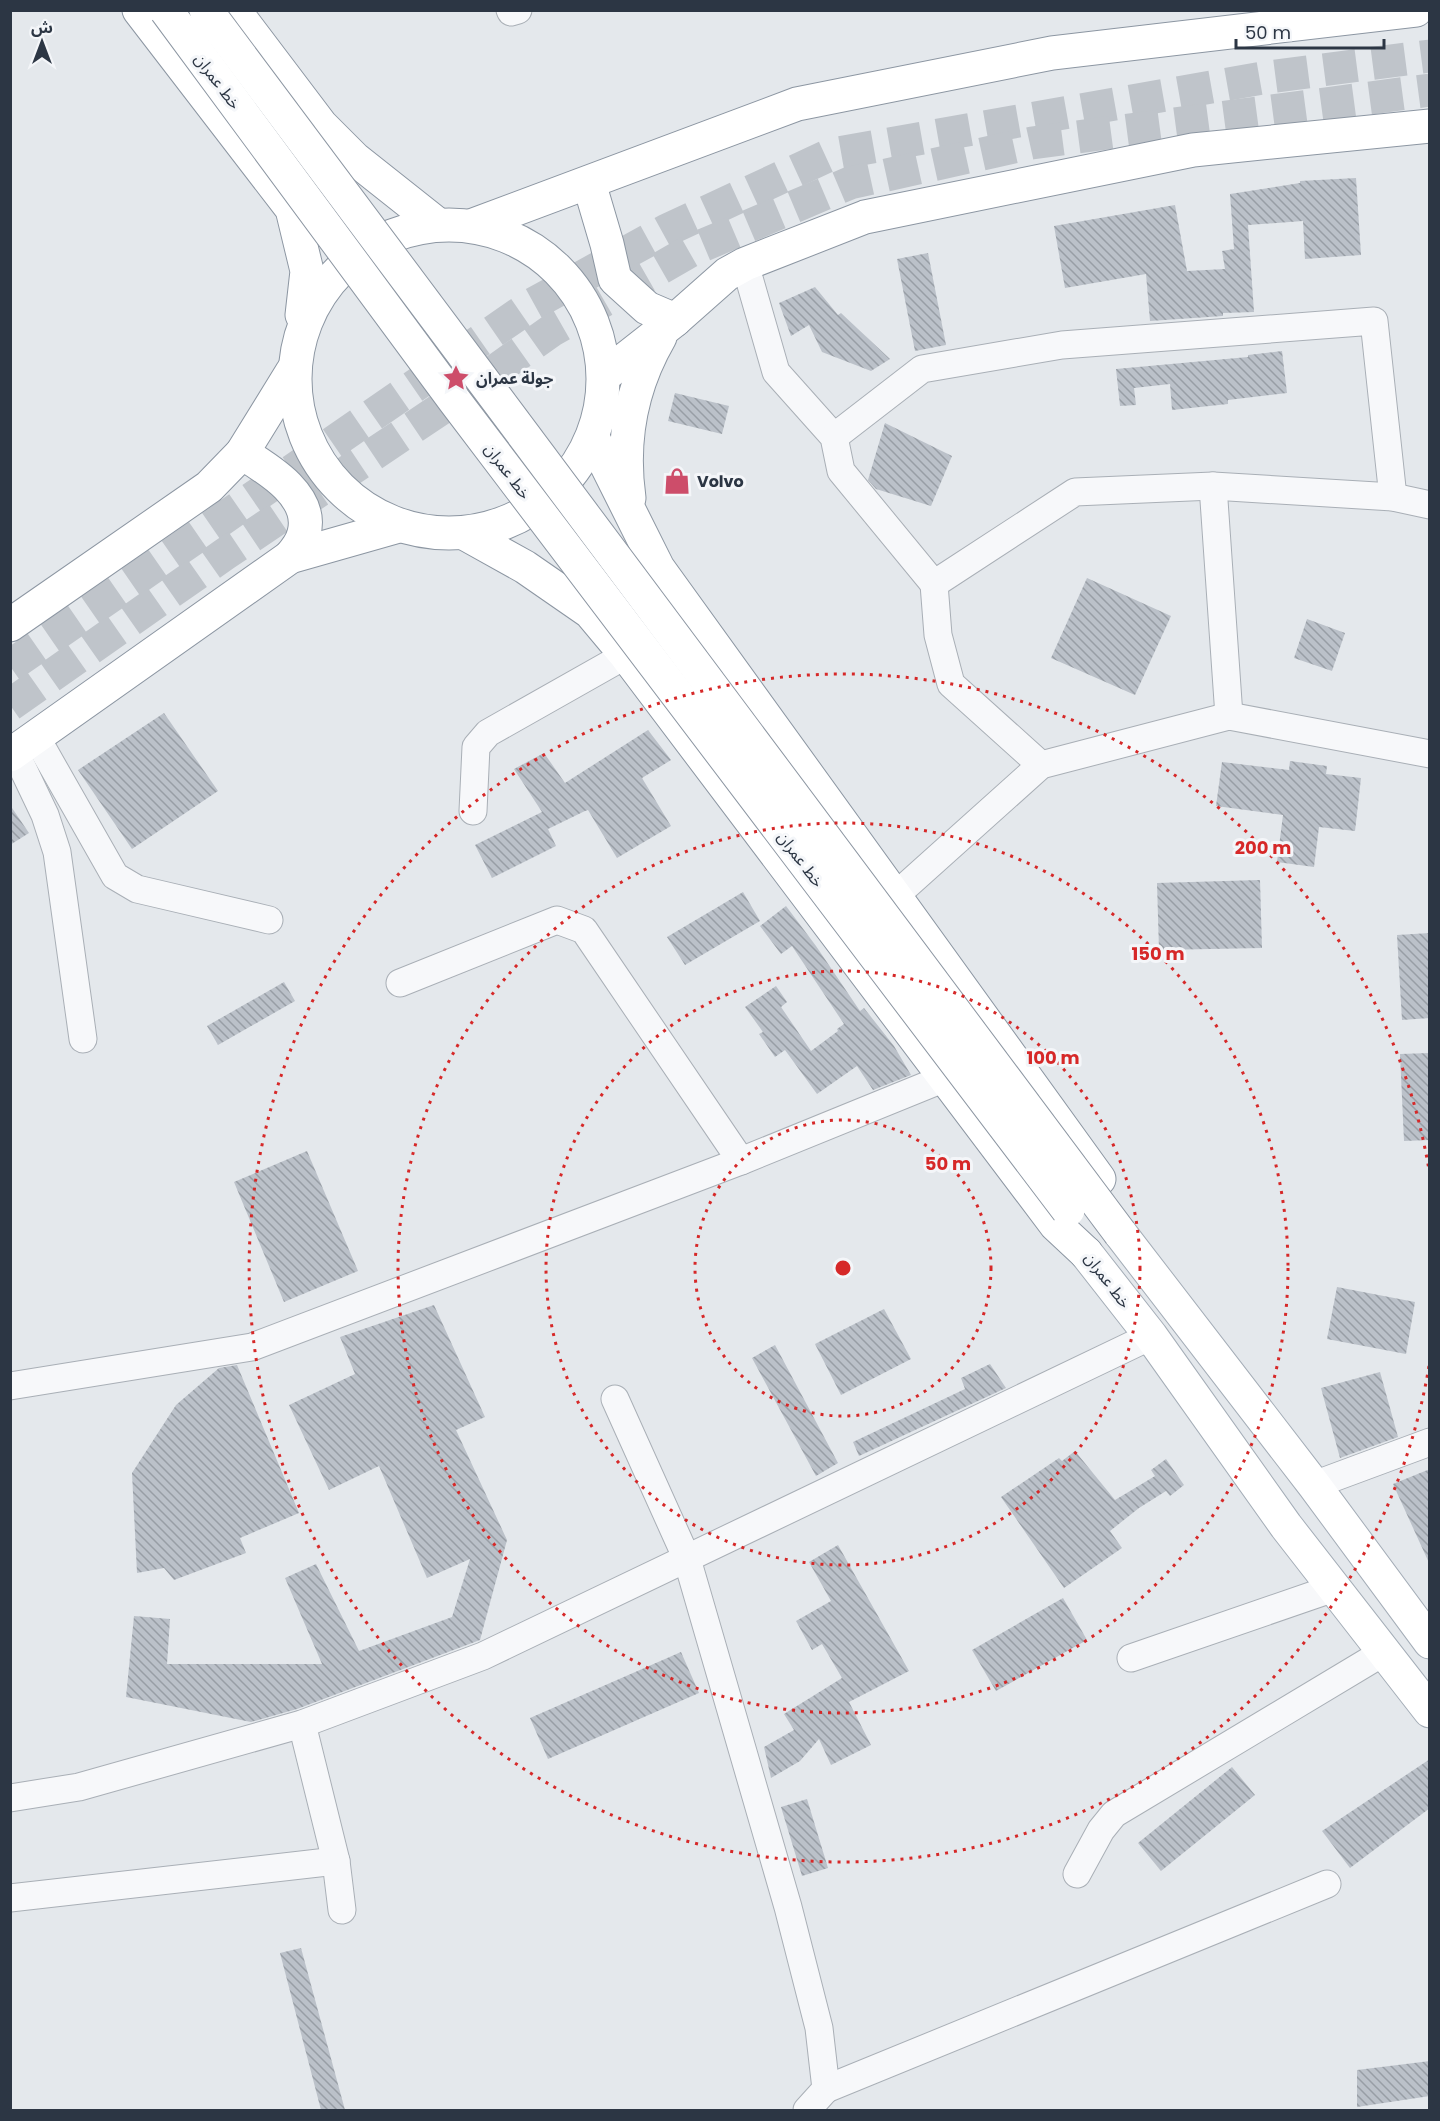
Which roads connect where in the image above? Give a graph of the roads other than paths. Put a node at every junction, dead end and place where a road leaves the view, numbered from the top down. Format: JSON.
{"nodes":[{"id":1,"x":139,"y":10,"type":"edge"},
{"id":2,"x":166,"y":10,"type":"edge"},
{"id":3,"x":206,"y":10,"type":"edge"},
{"id":4,"x":234,"y":10,"type":"edge"},
{"id":5,"x":510,"y":10,"type":"edge"},
{"id":6,"x":518,"y":10,"type":"edge"},
{"id":7,"x":1416,"y":10,"type":"edge"},
{"id":8,"x":1378,"y":13,"type":"edge"},
{"id":9,"x":321,"y":125,"type":"junction"},
{"id":10,"x":1430,"y":126,"type":"edge"},
{"id":11,"x":257,"y":165,"type":"junction"},
{"id":12,"x":589,"y":183,"type":"junction"},
{"id":13,"x":437,"y":224,"type":"junction"},
{"id":14,"x":471,"y":226,"type":"junction"},
{"id":15,"x":745,"y":264,"type":"junction"},
{"id":16,"x":670,"y":323,"type":"junction"},
{"id":17,"x":300,"y":331,"type":"junction"},
{"id":18,"x":292,"y":372,"type":"junction"},
{"id":19,"x":605,"y":375,"type":"junction"},
{"id":20,"x":834,"y":436,"type":"junction"},
{"id":21,"x":593,"y":438,"type":"junction"},
{"id":22,"x":242,"y":453,"type":"junction"},
{"id":23,"x":1213,"y":486,"type":"junction"},
{"id":24,"x":1393,"y":497,"type":"junction"},
{"id":25,"x":1430,"y":505,"type":"edge"},
{"id":26,"x":632,"y":515,"type":"junction"},
{"id":27,"x":399,"y":526,"type":"junction"},
{"id":28,"x":464,"y":533,"type":"junction"},
{"id":29,"x":290,"y":557,"type":"junction"},
{"id":30,"x":658,"y":568,"type":"junction"},
{"id":31,"x":934,"y":584,"type":"junction"},
{"id":32,"x":590,"y":612,"type":"junction"},
{"id":33,"x":10,"y":625,"type":"edge"},
{"id":34,"x":626,"y":655,"type":"junction"},
{"id":35,"x":1229,"y":717,"type":"junction"},
{"id":36,"x":20,"y":748,"type":"edge"},
{"id":37,"x":1430,"y":754,"type":"edge"},
{"id":38,"x":1041,"y":765,"type":"junction"},
{"id":39,"x":472,"y":811,"type":"dead end"},
{"id":40,"x":895,"y":896,"type":"junction"},
{"id":41,"x":269,"y":920,"type":"dead end"},
{"id":42,"x":400,"y":983,"type":"dead end"},
{"id":43,"x":83,"y":1039,"type":"dead end"},
{"id":44,"x":945,"y":1078,"type":"junction"},
{"id":45,"x":741,"y":1161,"type":"junction"},
{"id":46,"x":1120,"y":1233,"type":"junction"},
{"id":47,"x":1086,"y":1253,"type":"junction"},
{"id":48,"x":1151,"y":1336,"type":"junction"},
{"id":49,"x":10,"y":1386,"type":"edge"},
{"id":50,"x":615,"y":1399,"type":"dead end"},
{"id":51,"x":1430,"y":1442,"type":"edge"},
{"id":52,"x":1314,"y":1485,"type":"junction"},
{"id":53,"x":687,"y":1559,"type":"junction"},
{"id":54,"x":1334,"y":1588,"type":"junction"},
{"id":55,"x":1430,"y":1642,"type":"edge"},
{"id":56,"x":1384,"y":1652,"type":"junction"},
{"id":57,"x":1131,"y":1658,"type":"dead end"},
{"id":58,"x":1430,"y":1711,"type":"edge"},
{"id":59,"x":302,"y":1724,"type":"junction"},
{"id":60,"x":10,"y":1798,"type":"edge"},
{"id":61,"x":336,"y":1861,"type":"junction"},
{"id":62,"x":1077,"y":1874,"type":"dead end"},
{"id":63,"x":1327,"y":1884,"type":"dead end"},
{"id":64,"x":10,"y":1898,"type":"edge"},
{"id":65,"x":342,"y":1910,"type":"dead end"},
{"id":66,"x":826,"y":2089,"type":"junction"},
{"id":67,"x":807,"y":2110,"type":"edge"}],
"edges":[{"from":1,"to":11,"type":"main road"},
{"from":2,"to":47,"type":"main road","name":"خط عمران","bridge":true},
{"from":3,"to":46,"type":"main road","name":"خط عمران","bridge":true},
{"from":4,"to":9,"type":"main road"},
{"from":5,"to":6,"type":"street"},
{"from":7,"to":8,"type":"main road"},
{"from":8,"to":12,"type":"main road"},
{"from":9,"to":11,"type":"main road"},
{"from":9,"to":13,"type":"main road"},
{"from":10,"to":15,"type":"main road"},
{"from":11,"to":17,"type":"main road"},
{"from":12,"to":14,"type":"main road"},
{"from":12,"to":16,"type":"main road"},
{"from":13,"to":14,"type":"main road"},
{"from":13,"to":17,"type":"main road"},
{"from":14,"to":19,"type":"main road"},
{"from":15,"to":16,"type":"main road"},
{"from":15,"to":20,"type":"street"},
{"from":16,"to":19,"type":"main road"},
{"from":16,"to":26,"type":"main road"},
{"from":17,"to":18,"type":"main road"},
{"from":18,"to":22,"type":"main road"},
{"from":18,"to":27,"type":"main road"},
{"from":19,"to":21,"type":"main road"},
{"from":20,"to":24,"type":"street"},
{"from":20,"to":31,"type":"street"},
{"from":21,"to":26,"type":"main road"},
{"from":21,"to":28,"type":"main road"},
{"from":22,"to":29,"type":"main road"},
{"from":22,"to":33,"type":"main road"},
{"from":23,"to":24,"type":"street"},
{"from":23,"to":31,"type":"street"},
{"from":23,"to":35,"type":"street"},
{"from":24,"to":25,"type":"street"},
{"from":26,"to":30,"type":"main road"},
{"from":27,"to":28,"type":"main road"},
{"from":27,"to":29,"type":"main road"},
{"from":28,"to":32,"type":"main road"},
{"from":29,"to":36,"type":"main road"},
{"from":30,"to":32,"type":"main road"},
{"from":30,"to":40,"type":"main road"},
{"from":31,"to":38,"type":"street"},
{"from":32,"to":34,"type":"main road"},
{"from":34,"to":39,"type":"street"},
{"from":34,"to":44,"type":"main road"},
{"from":35,"to":37,"type":"street"},
{"from":35,"to":38,"type":"street"},
{"from":36,"to":41,"type":"street"},
{"from":36,"to":43,"type":"street"},
{"from":38,"to":40,"type":"street"},
{"from":40,"to":46,"type":"main road"},
{"from":42,"to":45,"type":"street"},
{"from":44,"to":45,"type":"street"},
{"from":44,"to":47,"type":"main road"},
{"from":45,"to":49,"type":"street"},
{"from":46,"to":52,"type":"main road","name":"خط عمران"},
{"from":47,"to":48,"type":"main road","name":"خط عمران"},
{"from":48,"to":53,"type":"street"},
{"from":48,"to":54,"type":"main road","name":"خط عمران"},
{"from":50,"to":53,"type":"street"},
{"from":51,"to":52,"type":"street"},
{"from":52,"to":55,"type":"main road","name":"خط عمران"},
{"from":53,"to":59,"type":"street"},
{"from":53,"to":66,"type":"street"},
{"from":54,"to":56,"type":"main road","name":"خط عمران"},
{"from":54,"to":57,"type":"street"},
{"from":56,"to":58,"type":"main road","name":"خط عمران"},
{"from":56,"to":62,"type":"street"},
{"from":59,"to":60,"type":"street"},
{"from":59,"to":61,"type":"street"},
{"from":61,"to":64,"type":"street"},
{"from":61,"to":65,"type":"street"},
{"from":63,"to":66,"type":"street"},
{"from":66,"to":67,"type":"street"}]}
